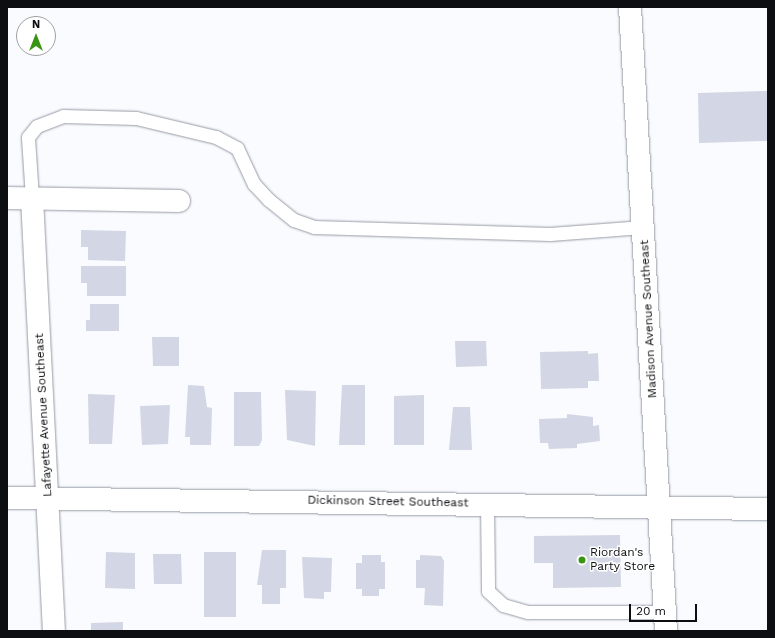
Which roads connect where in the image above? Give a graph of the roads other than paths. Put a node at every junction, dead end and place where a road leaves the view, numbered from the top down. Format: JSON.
{"nodes":[{"id":1,"x":630,"y":7,"type":"edge"},
{"id":2,"x":7,"y":198,"type":"edge"},
{"id":3,"x":32,"y":198,"type":"junction"},
{"id":4,"x":179,"y":201,"type":"dead end"},
{"id":5,"x":644,"y":227,"type":"junction"},
{"id":6,"x":7,"y":498,"type":"edge"},
{"id":7,"x":49,"y":499,"type":"junction"},
{"id":8,"x":486,"y":503,"type":"junction"},
{"id":9,"x":660,"y":505,"type":"junction"},
{"id":10,"x":768,"y":509,"type":"edge"},
{"id":11,"x":665,"y":621,"type":"edge"},
{"id":12,"x":54,"y":631,"type":"edge"}],
"edges":[{"from":1,"to":5,"type":"street","name":"Madison Avenue Southeast"},
{"from":2,"to":3,"type":"street"},
{"from":3,"to":4,"type":"street"},
{"from":3,"to":5,"type":"lane"},
{"from":3,"to":7,"type":"street","name":"Lafayette Avenue Southeast"},
{"from":5,"to":9,"type":"street","name":"Madison Avenue Southeast"},
{"from":6,"to":7,"type":"street","name":"Dickinson Street Southeast"},
{"from":7,"to":8,"type":"street","name":"Dickinson Street Southeast"},
{"from":7,"to":12,"type":"street","name":"Lafayette Avenue Southeast"},
{"from":8,"to":9,"type":"street","name":"Dickinson Street Southeast"},
{"from":8,"to":11,"type":"lane"},
{"from":9,"to":10,"type":"street","name":"Dickinson Street Southeast"},
{"from":9,"to":11,"type":"street","name":"Madison Avenue Southeast"}]}
